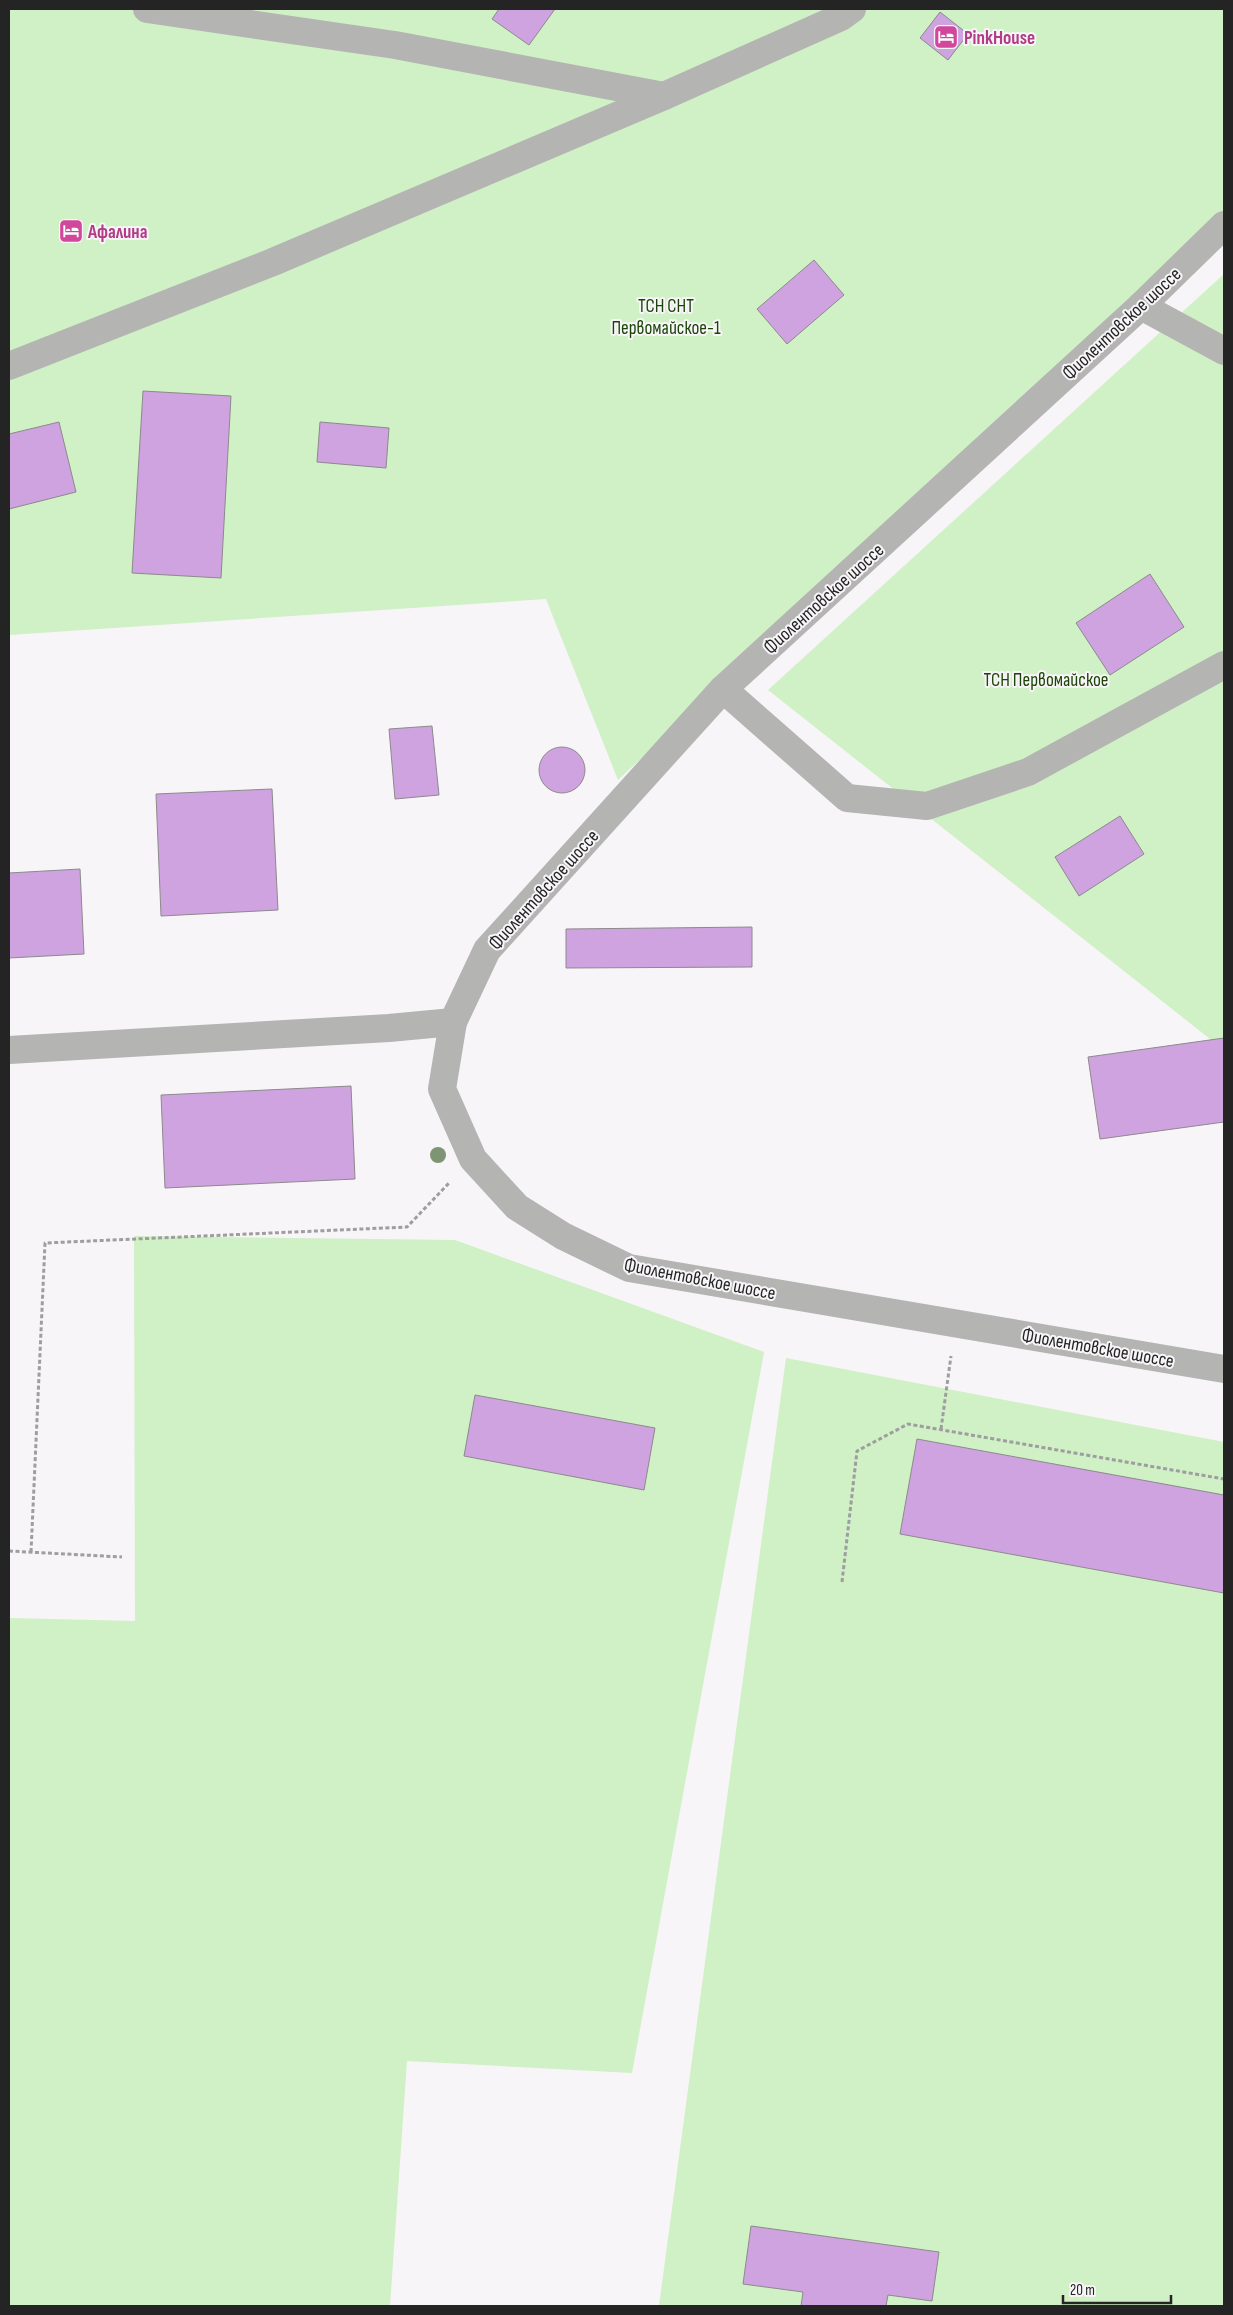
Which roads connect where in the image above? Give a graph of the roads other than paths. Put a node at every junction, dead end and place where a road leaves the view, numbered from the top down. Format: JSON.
{"nodes":[{"id":1,"x":147,"y":9,"type":"edge"},
{"id":2,"x":852,"y":9,"type":"edge"},
{"id":3,"x":217,"y":14,"type":"edge"},
{"id":4,"x":664,"y":96,"type":"junction"},
{"id":5,"x":1224,"y":225,"type":"edge"},
{"id":6,"x":1141,"y":306,"type":"junction"},
{"id":7,"x":1224,"y":351,"type":"edge"},
{"id":8,"x":9,"y":366,"type":"edge"},
{"id":9,"x":1224,"y":664,"type":"edge"},
{"id":10,"x":723,"y":689,"type":"junction"},
{"id":11,"x":453,"y":1022,"type":"junction"},
{"id":12,"x":9,"y":1050,"type":"edge"},
{"id":13,"x":1224,"y":1369,"type":"edge"}],
"edges":[{"from":1,"to":3,"type":"street"},
{"from":2,"to":4,"type":"street"},
{"from":3,"to":4,"type":"street"},
{"from":4,"to":8,"type":"street"},
{"from":5,"to":6,"type":"street","name":"Фиолентовское шоссе"},
{"from":6,"to":7,"type":"street"},
{"from":6,"to":10,"type":"street","name":"Фиолентовское шоссе"},
{"from":9,"to":10,"type":"street"},
{"from":10,"to":11,"type":"street","name":"Фиолентовское шоссе"},
{"from":11,"to":12,"type":"street"},
{"from":11,"to":13,"type":"street","name":"Фиолентовское шоссе"}]}
